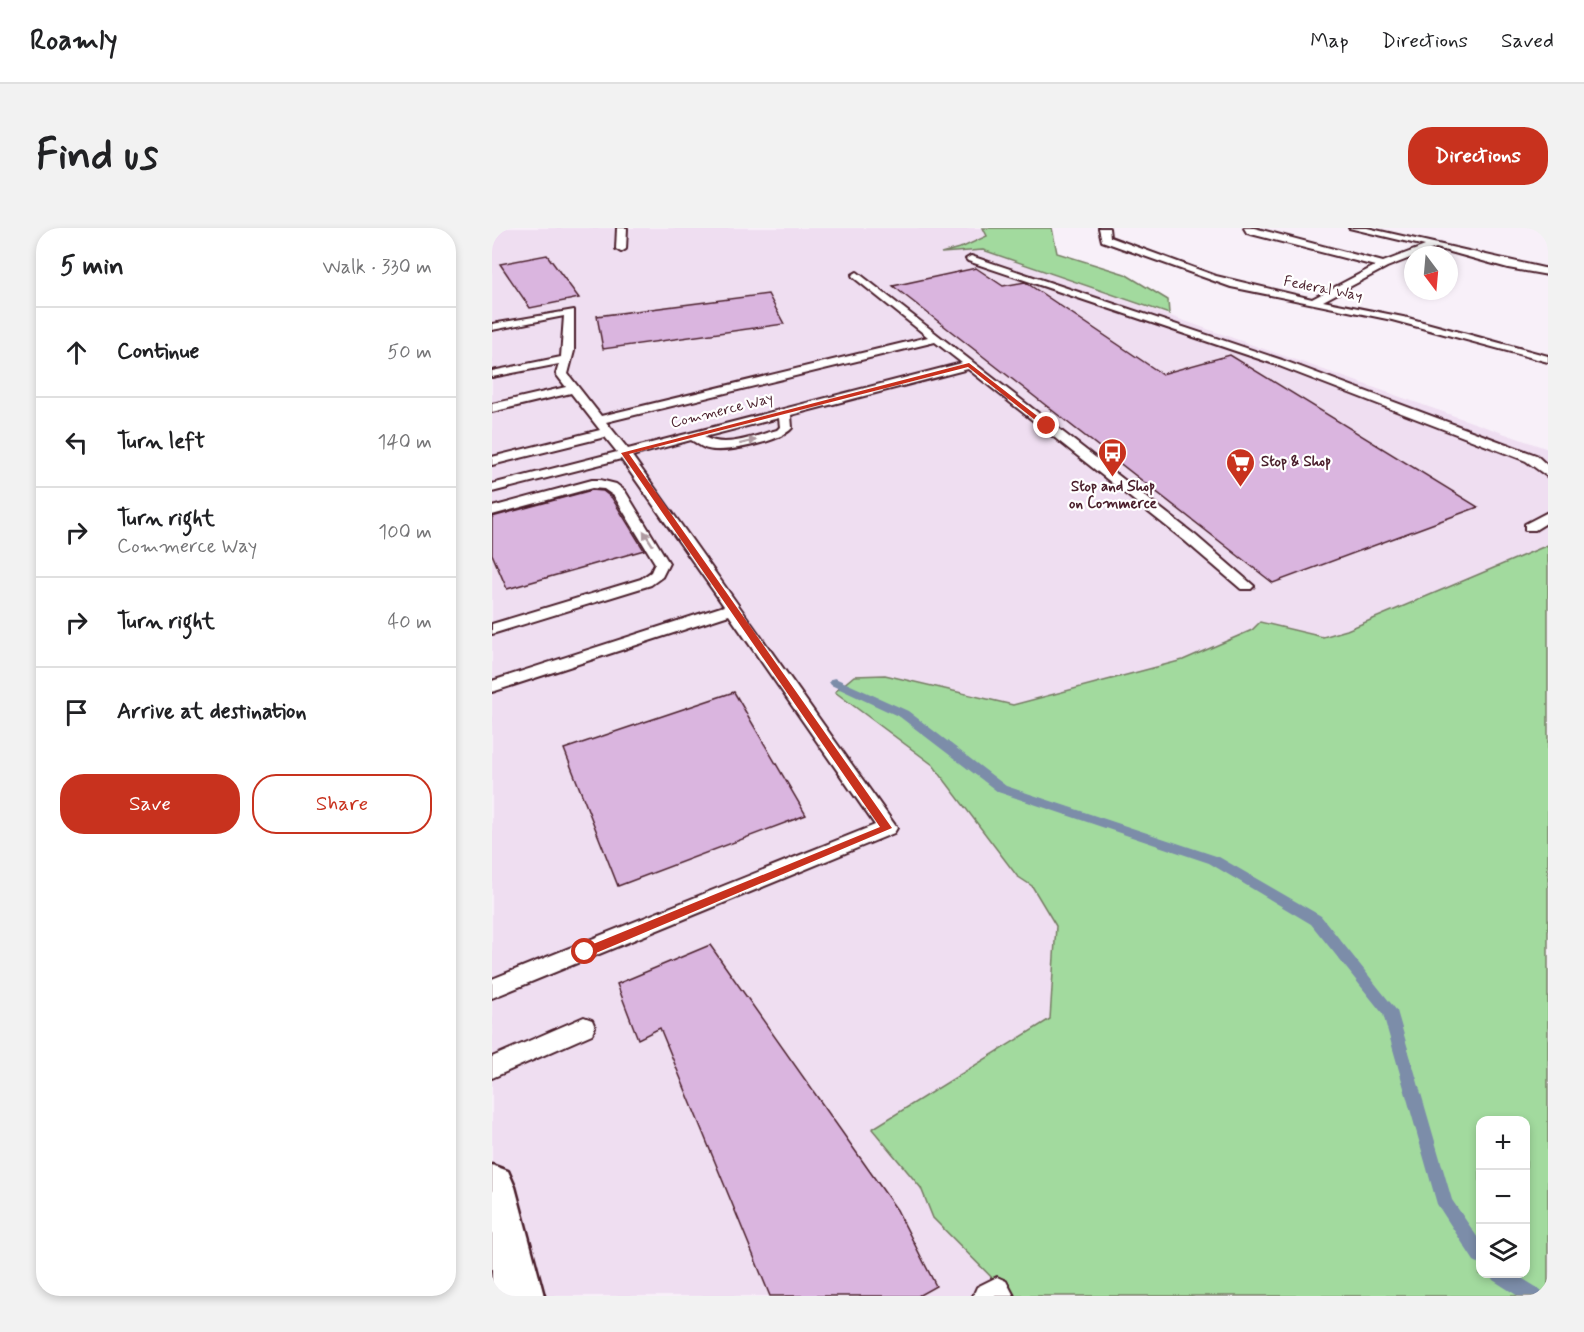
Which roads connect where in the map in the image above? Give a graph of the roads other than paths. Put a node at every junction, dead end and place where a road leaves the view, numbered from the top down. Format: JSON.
{"nodes":[{"id":1,"x":622,"y":228,"type":"edge"},
{"id":2,"x":1104,"y":228,"type":"edge"},
{"id":3,"x":1249,"y":228,"type":"edge"},
{"id":4,"x":1354,"y":228,"type":"edge"},
{"id":5,"x":1435,"y":245,"type":"junction"},
{"id":6,"x":621,"y":249,"type":"dead end"},
{"id":7,"x":971,"y":259,"type":"dead end"},
{"id":8,"x":1384,"y":265,"type":"junction"},
{"id":9,"x":1548,"y":272,"type":"edge"},
{"id":10,"x":856,"y":275,"type":"dead end"},
{"id":11,"x":1316,"y":301,"type":"junction"},
{"id":12,"x":492,"y":327,"type":"edge"},
{"id":13,"x":936,"y":338,"type":"junction"},
{"id":14,"x":566,"y":359,"type":"junction"},
{"id":15,"x":1548,"y":359,"type":"edge"},
{"id":16,"x":969,"y":365,"type":"junction"},
{"id":17,"x":492,"y":374,"type":"edge"},
{"id":18,"x":574,"y":389,"type":"junction"},
{"id":19,"x":492,"y":408,"type":"edge"},
{"id":20,"x":784,"y":412,"type":"junction"},
{"id":21,"x":600,"y":420,"type":"junction"},
{"id":22,"x":609,"y":432,"type":"junction"},
{"id":23,"x":693,"y":436,"type":"junction"},
{"id":24,"x":624,"y":453,"type":"junction"},
{"id":25,"x":492,"y":461,"type":"edge"},
{"id":26,"x":1548,"y":473,"type":"edge"},
{"id":27,"x":492,"y":488,"type":"edge"},
{"id":28,"x":492,"y":511,"type":"edge"},
{"id":29,"x":1548,"y":516,"type":"edge"},
{"id":30,"x":1530,"y":527,"type":"dead end"},
{"id":31,"x":1246,"y":586,"type":"dead end"},
{"id":32,"x":734,"y":608,"type":"junction"},
{"id":33,"x":492,"y":629,"type":"edge"},
{"id":34,"x":492,"y":686,"type":"edge"},
{"id":35,"x":492,"y":989,"type":"edge"},
{"id":36,"x":584,"y":1028,"type":"dead end"},
{"id":37,"x":492,"y":1068,"type":"edge"},
{"id":38,"x":494,"y":1202,"type":"edge"},
{"id":39,"x":519,"y":1296,"type":"edge"},
{"id":40,"x":987,"y":1296,"type":"edge"},
{"id":41,"x":1001,"y":1296,"type":"edge"}],
"edges":[{"from":1,"to":6,"type":"lane"},
{"from":2,"to":11,"type":"lane","name":"Federal Way"},
{"from":3,"to":8,"type":"lane"},
{"from":4,"to":5,"type":"lane"},
{"from":5,"to":8,"type":"lane"},
{"from":5,"to":9,"type":"lane"},
{"from":7,"to":26,"type":"lane"},
{"from":8,"to":11,"type":"lane"},
{"from":10,"to":13,"type":"lane"},
{"from":11,"to":15,"type":"lane","name":"Federal Way"},
{"from":12,"to":14,"type":"lane"},
{"from":13,"to":16,"type":"lane"},
{"from":13,"to":21,"type":"lane"},
{"from":14,"to":17,"type":"lane"},
{"from":14,"to":18,"type":"lane"},
{"from":16,"to":20,"type":"lane","name":"Commerce Way"},
{"from":16,"to":31,"type":"lane"},
{"from":18,"to":19,"type":"lane"},
{"from":18,"to":21,"type":"lane"},
{"from":20,"to":23,"type":"lane","name":"Commerce Way"},
{"from":23,"to":20,"type":"lane","one_way":true},
{"from":21,"to":22,"type":"lane"},
{"from":22,"to":24,"type":"lane"},
{"from":22,"to":25,"type":"lane"},
{"from":23,"to":24,"type":"lane","name":"Commerce Way"},
{"from":24,"to":27,"type":"lane","name":"Commerce Way"},
{"from":24,"to":32,"type":"lane"},
{"from":33,"to":28,"type":"lane","one_way":true},
{"from":29,"to":30,"type":"lane"},
{"from":32,"to":34,"type":"lane"},
{"from":32,"to":35,"type":"lane"},
{"from":36,"to":37,"type":"lane"},
{"from":38,"to":39,"type":"main road"},
{"from":40,"to":41,"type":"lane"}]}
